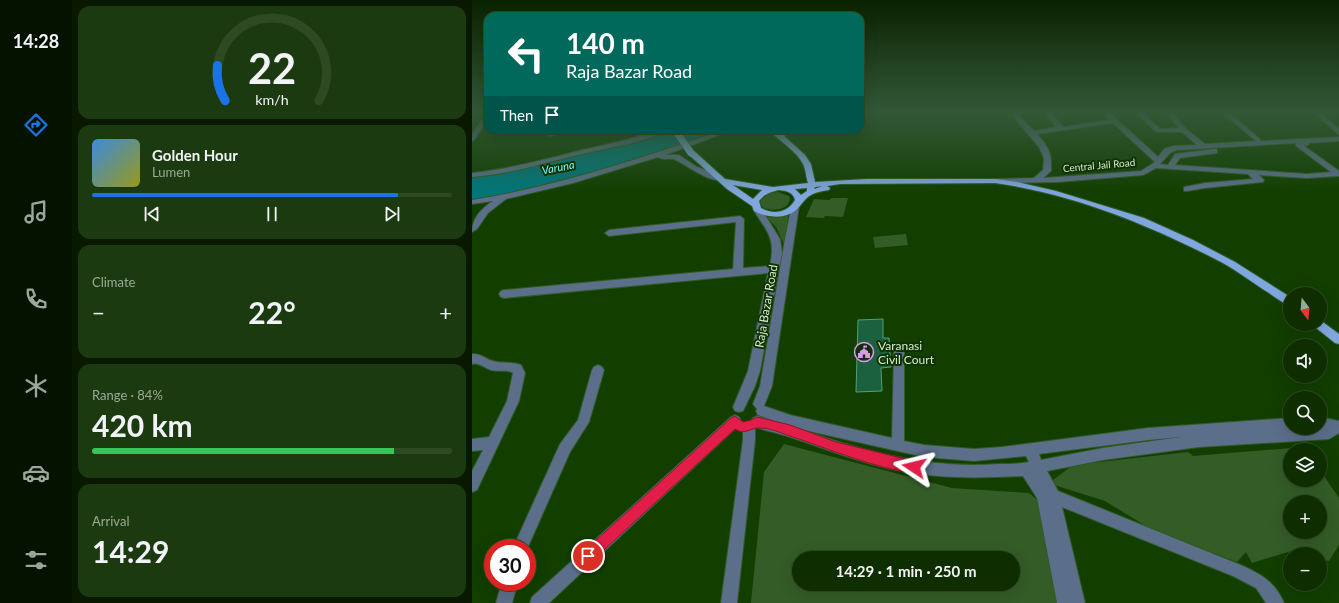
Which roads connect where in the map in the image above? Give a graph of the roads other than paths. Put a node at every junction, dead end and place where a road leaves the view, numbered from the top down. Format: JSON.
{"nodes":[{"id":1,"x":635,"y":139,"type":"edge"},
{"id":2,"x":681,"y":139,"type":"edge"},
{"id":3,"x":703,"y":139,"type":"edge"},
{"id":4,"x":784,"y":139,"type":"edge"},
{"id":5,"x":1036,"y":139,"type":"edge"},
{"id":6,"x":1131,"y":139,"type":"edge"},
{"id":7,"x":1195,"y":139,"type":"edge"},
{"id":8,"x":1272,"y":139,"type":"edge"},
{"id":9,"x":1337,"y":139,"type":"edge"},
{"id":10,"x":1258,"y":140,"type":"joint"},
{"id":11,"x":1339,"y":142,"type":"edge"},
{"id":12,"x":1202,"y":145,"type":"junction"},
{"id":13,"x":1220,"y":145,"type":"junction"},
{"id":14,"x":1298,"y":145,"type":"junction"},
{"id":15,"x":643,"y":160,"type":"junction"},
{"id":16,"x":1155,"y":165,"type":"junction"},
{"id":17,"x":1170,"y":167,"type":"junction"},
{"id":18,"x":1250,"y":172,"type":"junction"},
{"id":19,"x":472,"y":175,"type":"edge"},
{"id":20,"x":720,"y":179,"type":"junction"},
{"id":21,"x":1039,"y":179,"type":"junction"},
{"id":22,"x":995,"y":181,"type":"junction"},
{"id":23,"x":880,"y":182,"type":"junction"},
{"id":24,"x":812,"y":185,"type":"junction"},
{"id":25,"x":785,"y":188,"type":"junction"},
{"id":26,"x":772,"y":189,"type":"junction"},
{"id":27,"x":1187,"y":189,"type":"dead end"},
{"id":28,"x":808,"y":193,"type":"junction"},
{"id":29,"x":503,"y":197,"type":"junction"},
{"id":30,"x":472,"y":202,"type":"edge"},
{"id":31,"x":797,"y":203,"type":"junction"},
{"id":32,"x":756,"y":206,"type":"junction"},
{"id":33,"x":472,"y":228,"type":"edge"},
{"id":34,"x":609,"y":233,"type":"dead end"},
{"id":35,"x":773,"y":269,"type":"junction"},
{"id":36,"x":738,"y":272,"type":"junction"},
{"id":37,"x":504,"y":294,"type":"dead end"},
{"id":38,"x":1283,"y":297,"type":"edge"},
{"id":39,"x":1327,"y":330,"type":"edge"},
{"id":40,"x":1339,"y":340,"type":"edge"},
{"id":41,"x":899,"y":351,"type":"dead end"},
{"id":42,"x":472,"y":359,"type":"edge"},
{"id":43,"x":598,"y":370,"type":"dead end"},
{"id":44,"x":739,"y":407,"type":"junction"},
{"id":45,"x":757,"y":416,"type":"junction"},
{"id":46,"x":735,"y":422,"type":"junction"},
{"id":47,"x":1283,"y":424,"type":"edge"},
{"id":48,"x":1327,"y":424,"type":"edge"},
{"id":49,"x":1338,"y":427,"type":"edge"},
{"id":50,"x":494,"y":442,"type":"junction"},
{"id":51,"x":472,"y":445,"type":"edge"},
{"id":52,"x":898,"y":445,"type":"junction"},
{"id":53,"x":1029,"y":449,"type":"junction"},
{"id":54,"x":1032,"y":468,"type":"junction"},
{"id":55,"x":472,"y":485,"type":"edge"},
{"id":56,"x":1054,"y":496,"type":"junction"},
{"id":57,"x":523,"y":539,"type":"edge"},
{"id":58,"x":507,"y":591,"type":"edge"},
{"id":59,"x":504,"y":603,"type":"edge"},
{"id":60,"x":538,"y":603,"type":"edge"},
{"id":61,"x":729,"y":603,"type":"edge"},
{"id":62,"x":1065,"y":603,"type":"edge"},
{"id":63,"x":1077,"y":603,"type":"edge"},
{"id":64,"x":1276,"y":603,"type":"edge"}],
"edges":[{"from":1,"to":19,"type":"street"},
{"from":2,"to":20,"type":"main road","bridge":true},
{"from":3,"to":15,"type":"street"},
{"from":4,"to":24,"type":"main road"},
{"from":5,"to":21,"type":"street"},
{"from":6,"to":16,"type":"street"},
{"from":7,"to":12,"type":"street"},
{"from":8,"to":10,"type":"street"},
{"from":9,"to":13,"type":"street","name":"Central Jail Road"},
{"from":10,"to":13,"type":"street"},
{"from":11,"to":14,"type":"street"},
{"from":12,"to":13,"type":"street","name":"Central Jail Road"},
{"from":12,"to":16,"type":"street","name":"Central Jail Road"},
{"from":14,"to":17,"type":"street"},
{"from":14,"to":18,"type":"street"},
{"from":15,"to":20,"type":"street"},
{"from":15,"to":29,"type":"street"},
{"from":16,"to":17,"type":"street"},
{"from":16,"to":21,"type":"street","name":"Central Jail Road"},
{"from":17,"to":18,"type":"street"},
{"from":18,"to":27,"type":"street"},
{"from":20,"to":26,"type":"main road"},
{"from":20,"to":32,"type":"main road"},
{"from":21,"to":22,"type":"street","name":"Central Jail Road"},
{"from":22,"to":23,"type":"main road","name":"Central Jail Road"},
{"from":22,"to":38,"type":"main road","name":"Central Jail Road"},
{"from":23,"to":24,"type":"main road","name":"Central Jail Road"},
{"from":23,"to":28,"type":"main road"},
{"from":24,"to":25,"type":"main road","name":"Central Jail Road"},
{"from":24,"to":28,"type":"main road"},
{"from":25,"to":26,"type":"main road"},
{"from":25,"to":31,"type":"main road"},
{"from":26,"to":32,"type":"main road"},
{"from":28,"to":31,"type":"main road"},
{"from":29,"to":30,"type":"street"},
{"from":29,"to":33,"type":"street"},
{"from":31,"to":32,"type":"main road"},
{"from":31,"to":45,"type":"street"},
{"from":32,"to":35,"type":"street","name":"Raja Bazar Road"},
{"from":34,"to":36,"type":"street"},
{"from":35,"to":36,"type":"street"},
{"from":35,"to":44,"type":"street","name":"Raja Bazar Road"},
{"from":36,"to":37,"type":"street"},
{"from":39,"to":40,"type":"main road"},
{"from":41,"to":52,"type":"street"},
{"from":42,"to":50,"type":"street"},
{"from":43,"to":57,"type":"street"},
{"from":44,"to":45,"type":"street"},
{"from":44,"to":46,"type":"street","name":"Raja Bazar Road"},
{"from":45,"to":46,"type":"street"},
{"from":45,"to":52,"type":"street"},
{"from":45,"to":54,"type":"street"},
{"from":45,"to":61,"type":"street"},
{"from":46,"to":60,"type":"street"},
{"from":47,"to":53,"type":"street"},
{"from":48,"to":49,"type":"street"},
{"from":49,"to":54,"type":"street"},
{"from":50,"to":51,"type":"street"},
{"from":50,"to":55,"type":"street"},
{"from":52,"to":53,"type":"street"},
{"from":53,"to":54,"type":"street"},
{"from":54,"to":56,"type":"street"},
{"from":54,"to":62,"type":"street"},
{"from":56,"to":63,"type":"street"},
{"from":56,"to":64,"type":"street"},
{"from":58,"to":59,"type":"street"}]}
